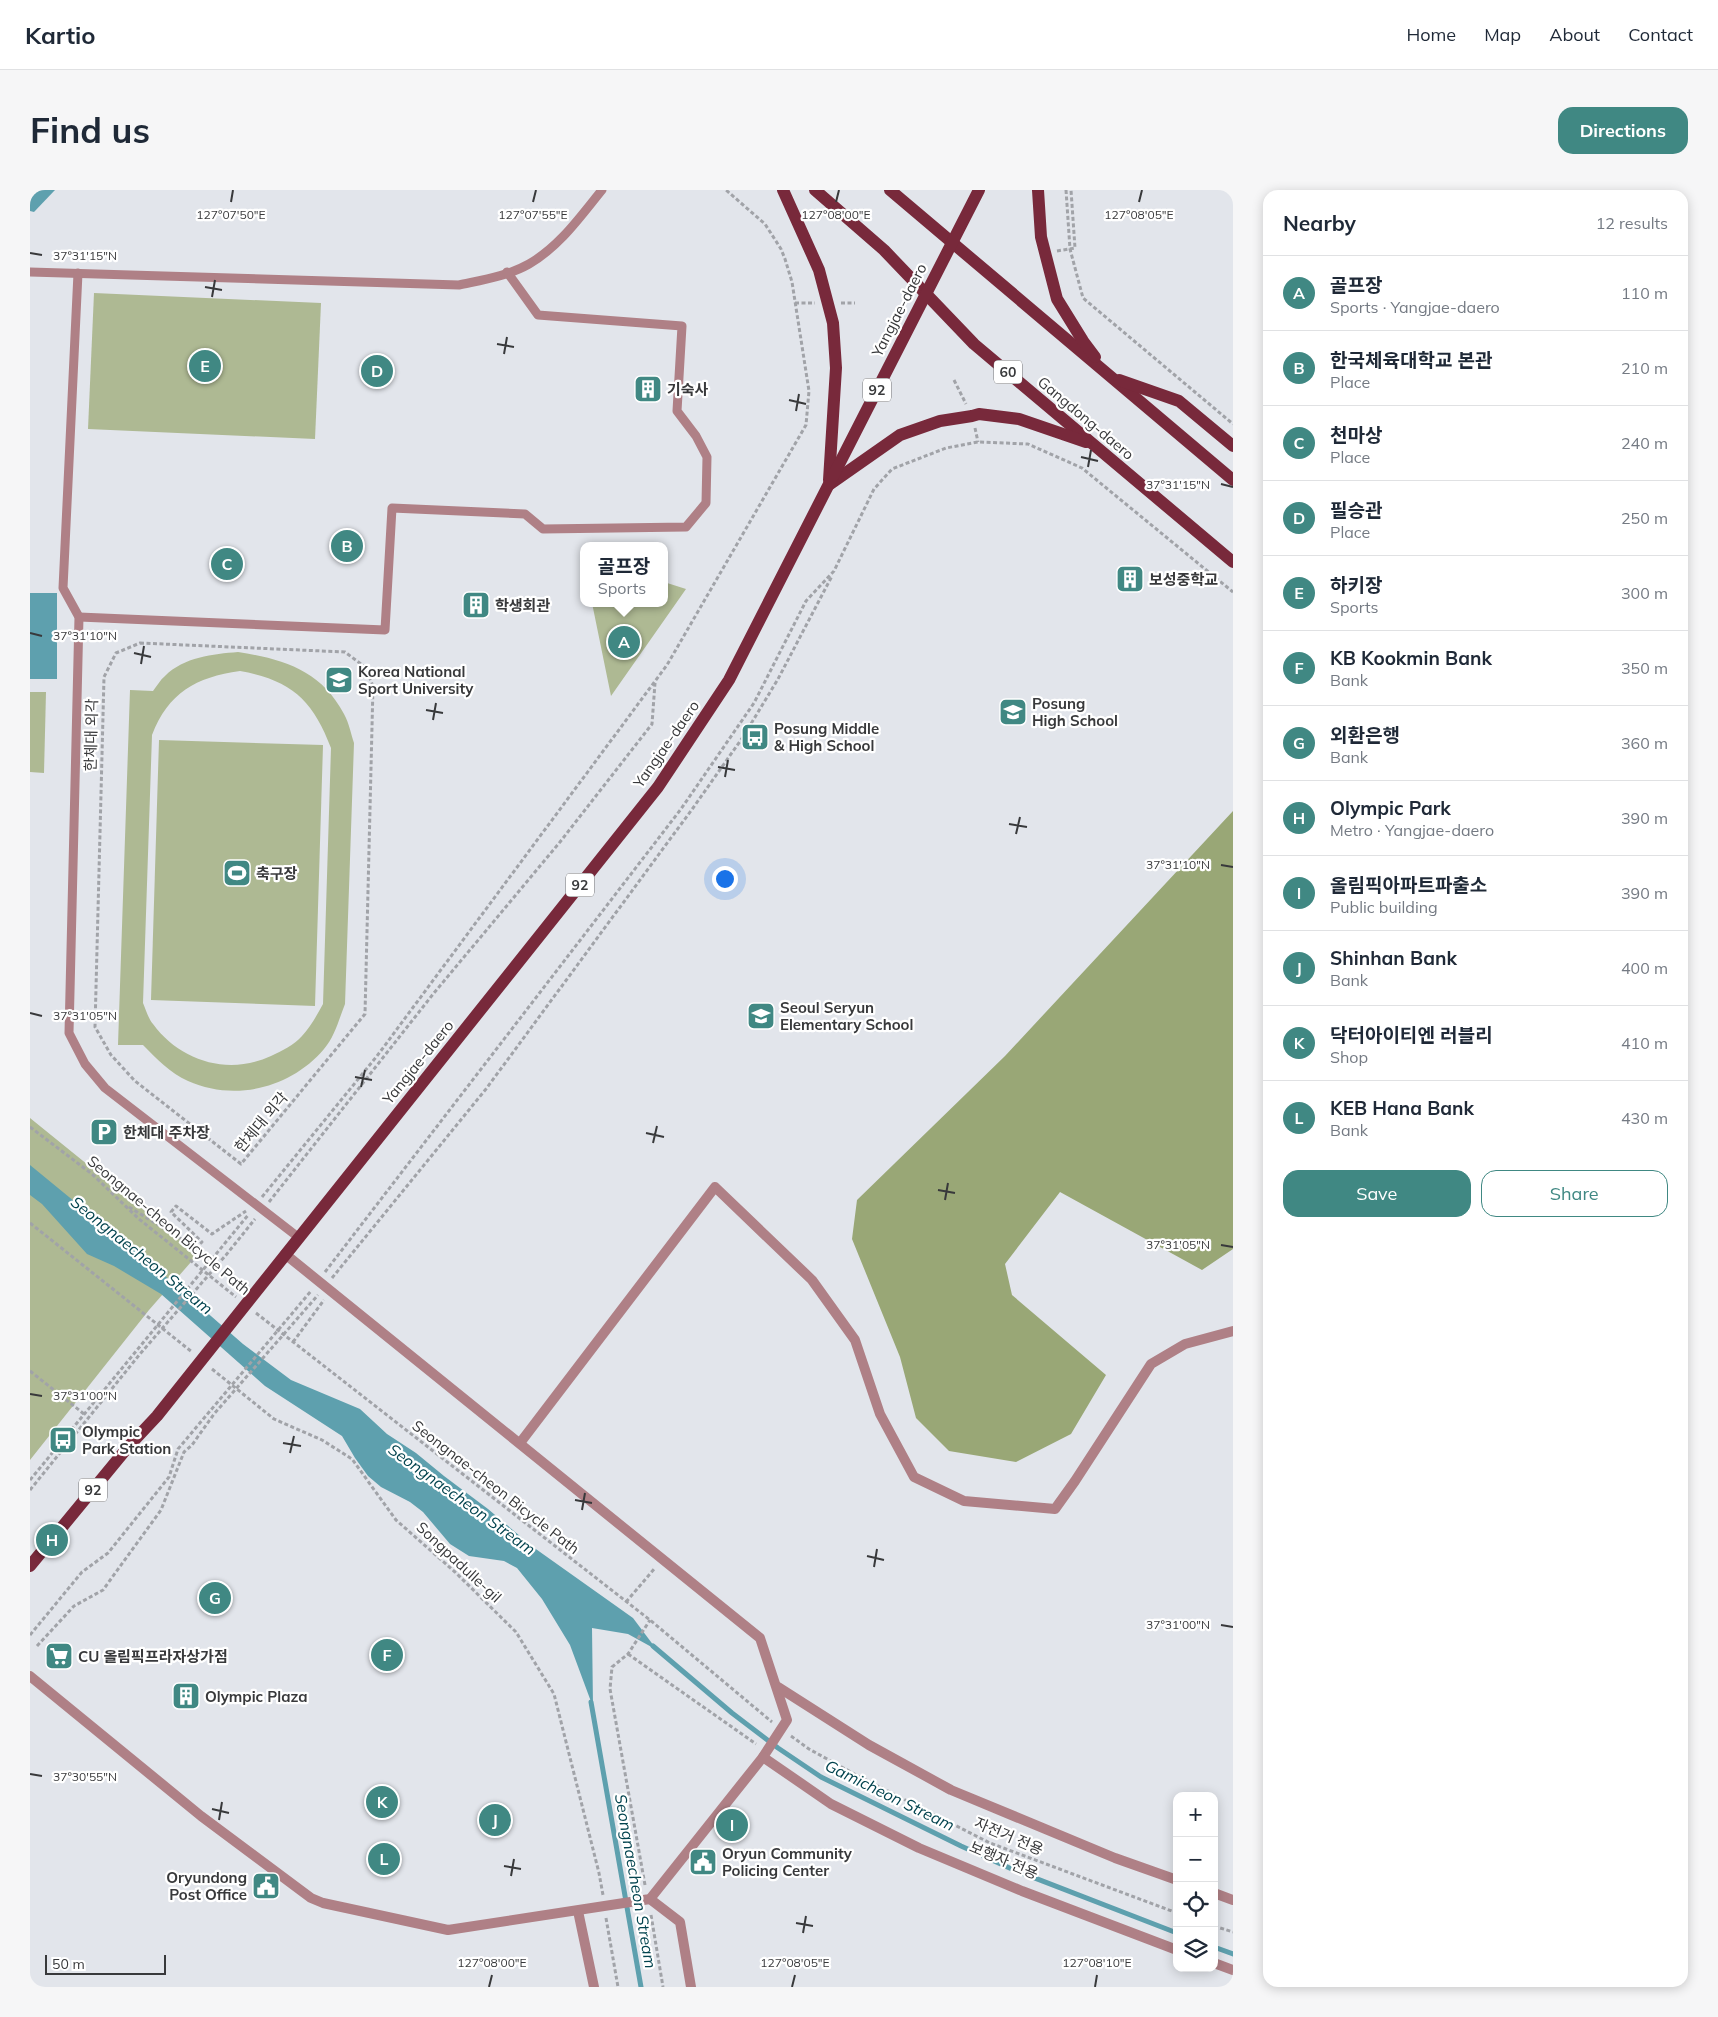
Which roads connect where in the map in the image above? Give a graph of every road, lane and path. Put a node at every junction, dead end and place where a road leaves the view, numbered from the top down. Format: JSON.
{"nodes":[{"id":1,"x":602,"y":190,"type":"edge"},
{"id":2,"x":726,"y":190,"type":"edge"},
{"id":3,"x":783,"y":190,"type":"edge"},
{"id":4,"x":815,"y":190,"type":"edge"},
{"id":5,"x":890,"y":190,"type":"edge"},
{"id":6,"x":979,"y":190,"type":"edge"},
{"id":7,"x":1038,"y":190,"type":"edge"},
{"id":8,"x":1066,"y":190,"type":"edge"},
{"id":9,"x":1072,"y":190,"type":"edge"},
{"id":10,"x":952,"y":243,"type":"junction"},
{"id":11,"x":1073,"y":249,"type":"junction"},
{"id":12,"x":30,"y":272,"type":"edge"},
{"id":13,"x":507,"y":272,"type":"junction"},
{"id":14,"x":78,"y":273,"type":"junction"},
{"id":15,"x":926,"y":295,"type":"junction"},
{"id":16,"x":1112,"y":378,"type":"junction"},
{"id":17,"x":1233,"y":424,"type":"edge"},
{"id":18,"x":1094,"y":445,"type":"junction"},
{"id":19,"x":1233,"y":446,"type":"edge"},
{"id":20,"x":1233,"y":480,"type":"edge"},
{"id":21,"x":828,"y":485,"type":"junction"},
{"id":22,"x":1233,"y":562,"type":"edge"},
{"id":23,"x":834,"y":571,"type":"junction"},
{"id":24,"x":1233,"y":592,"type":"edge"},
{"id":25,"x":79,"y":617,"type":"junction"},
{"id":26,"x":654,"y":682,"type":"junction"},
{"id":27,"x":365,"y":1014,"type":"joint"},
{"id":28,"x":30,"y":1127,"type":"edge"},
{"id":29,"x":124,"y":1204,"type":"junction"},
{"id":30,"x":259,"y":1207,"type":"junction"},
{"id":31,"x":30,"y":1223,"type":"edge"},
{"id":32,"x":356,"y":1233,"type":"dead end"},
{"id":33,"x":298,"y":1237,"type":"junction"},
{"id":34,"x":285,"y":1254,"type":"junction"},
{"id":35,"x":328,"y":1289,"type":"junction"},
{"id":36,"x":239,"y":1299,"type":"dead end"},
{"id":37,"x":254,"y":1312,"type":"dead end"},
{"id":38,"x":292,"y":1315,"type":"dead end"},
{"id":39,"x":1233,"y":1331,"type":"edge"},
{"id":40,"x":292,"y":1342,"type":"junction"},
{"id":41,"x":198,"y":1357,"type":"dead end"},
{"id":42,"x":206,"y":1363,"type":"dead end"},
{"id":43,"x":30,"y":1371,"type":"edge"},
{"id":44,"x":84,"y":1414,"type":"junction"},
{"id":45,"x":520,"y":1443,"type":"junction"},
{"id":46,"x":30,"y":1480,"type":"edge"},
{"id":47,"x":30,"y":1490,"type":"edge"},
{"id":48,"x":663,"y":1559,"type":"junction"},
{"id":49,"x":30,"y":1566,"type":"edge"},
{"id":50,"x":626,"y":1602,"type":"junction"},
{"id":51,"x":650,"y":1620,"type":"junction"},
{"id":52,"x":30,"y":1635,"type":"edge"},
{"id":53,"x":37,"y":1646,"type":"dead end"},
{"id":54,"x":628,"y":1654,"type":"junction"},
{"id":55,"x":30,"y":1676,"type":"edge"},
{"id":56,"x":778,"y":1687,"type":"junction"},
{"id":57,"x":774,"y":1724,"type":"dead end"},
{"id":58,"x":788,"y":1734,"type":"dead end"},
{"id":59,"x":758,"y":1745,"type":"dead end"},
{"id":60,"x":763,"y":1757,"type":"junction"},
{"id":61,"x":1173,"y":1879,"type":"edge"},
{"id":62,"x":646,"y":1889,"type":"dead end"},
{"id":63,"x":1218,"y":1894,"type":"edge"},
{"id":64,"x":1233,"y":1900,"type":"edge"},
{"id":65,"x":604,"y":1901,"type":"dead end"},
{"id":66,"x":650,"y":1904,"type":"junction"},
{"id":67,"x":578,"y":1911,"type":"junction"},
{"id":68,"x":605,"y":1911,"type":"dead end"},
{"id":69,"x":1173,"y":1912,"type":"edge"},
{"id":70,"x":1217,"y":1927,"type":"edge"},
{"id":71,"x":1233,"y":1932,"type":"edge"},
{"id":72,"x":1173,"y":1948,"type":"edge"},
{"id":73,"x":1218,"y":1965,"type":"edge"},
{"id":74,"x":1233,"y":1970,"type":"edge"},
{"id":75,"x":594,"y":1987,"type":"edge"},
{"id":76,"x":618,"y":1987,"type":"edge"},
{"id":77,"x":663,"y":1987,"type":"edge"},
{"id":78,"x":691,"y":1987,"type":"edge"}],
"edges":[{"from":1,"to":13,"type":"lane"},
{"from":2,"to":26,"type":"path"},
{"from":3,"to":21,"type":"main road"},
{"from":4,"to":15,"type":"main road","name":"Gangdong-daero","number":"60"},
{"from":5,"to":10,"type":"main road"},
{"from":6,"to":10,"type":"main road","name":"Yangjae-daero","number":"92"},
{"from":7,"to":16,"type":"main road"},
{"from":8,"to":11,"type":"path"},
{"from":9,"to":11,"type":"path"},
{"from":10,"to":15,"type":"main road","name":"Yangjae-daero","number":"92"},
{"from":10,"to":16,"type":"main road"},
{"from":11,"to":17,"type":"path"},
{"from":12,"to":14,"type":"lane"},
{"from":13,"to":14,"type":"lane"},
{"from":13,"to":25,"type":"lane"},
{"from":14,"to":25,"type":"lane"},
{"from":15,"to":18,"type":"main road","name":"Gangdong-daero","number":"60"},
{"from":15,"to":21,"type":"main road","name":"Yangjae-daero","number":"92"},
{"from":16,"to":19,"type":"main road"},
{"from":16,"to":20,"type":"main road"},
{"from":18,"to":21,"type":"main road"},
{"from":18,"to":22,"type":"main road","name":"Gangdong-daero","number":"60"},
{"from":21,"to":33,"type":"main road","name":"Yangjae-daero","number":"92"},
{"from":23,"to":24,"type":"path"},
{"from":23,"to":32,"type":"path"},
{"from":23,"to":35,"type":"path"},
{"from":25,"to":30,"type":"lane"},
{"from":26,"to":30,"type":"path"},
{"from":26,"to":30,"type":"path"},
{"from":27,"to":27,"type":"path","name":"한체대 외각"},
{"from":28,"to":29,"type":"path","name":"Seongnae-cheon Bicycle Path"},
{"from":29,"to":30,"type":"path"},
{"from":29,"to":36,"type":"path","name":"Seongnae-cheon Bicycle Path"},
{"from":30,"to":33,"type":"lane"},
{"from":30,"to":44,"type":"path"},
{"from":30,"to":47,"type":"path"},
{"from":31,"to":41,"type":"path"},
{"from":33,"to":34,"type":"main road","name":"Yangjae-daero","number":"92"},
{"from":34,"to":35,"type":"street"},
{"from":34,"to":49,"type":"main road","number":"92"},
{"from":35,"to":40,"type":"path"},
{"from":35,"to":45,"type":"street"},
{"from":35,"to":53,"type":"path"},
{"from":37,"to":40,"type":"path","name":"Seongnae-cheon Bicycle Path"},
{"from":38,"to":52,"type":"path"},
{"from":39,"to":45,"type":"street"},
{"from":40,"to":50,"type":"path","name":"Seongnae-cheon Bicycle Path"},
{"from":42,"to":65,"type":"path","name":"Songpadulle-gil"},
{"from":43,"to":44,"type":"path"},
{"from":44,"to":46,"type":"path"},
{"from":45,"to":48,"type":"street"},
{"from":48,"to":50,"type":"path"},
{"from":48,"to":56,"type":"street"},
{"from":50,"to":51,"type":"path","name":"Seongnae-cheon Bicycle Path"},
{"from":51,"to":54,"type":"path"},
{"from":51,"to":57,"type":"path"},
{"from":54,"to":59,"type":"path"},
{"from":54,"to":62,"type":"path"},
{"from":55,"to":67,"type":"street"},
{"from":56,"to":60,"type":"street"},
{"from":56,"to":61,"type":"street"},
{"from":58,"to":69,"type":"path","name":"자전거 전용"},
{"from":60,"to":66,"type":"street"},
{"from":60,"to":72,"type":"street"},
{"from":63,"to":64,"type":"street"},
{"from":66,"to":67,"type":"street"},
{"from":66,"to":77,"type":"path"},
{"from":66,"to":78,"type":"street"},
{"from":67,"to":75,"type":"street"},
{"from":68,"to":76,"type":"path"},
{"from":70,"to":71,"type":"path"},
{"from":73,"to":74,"type":"street"}]}
